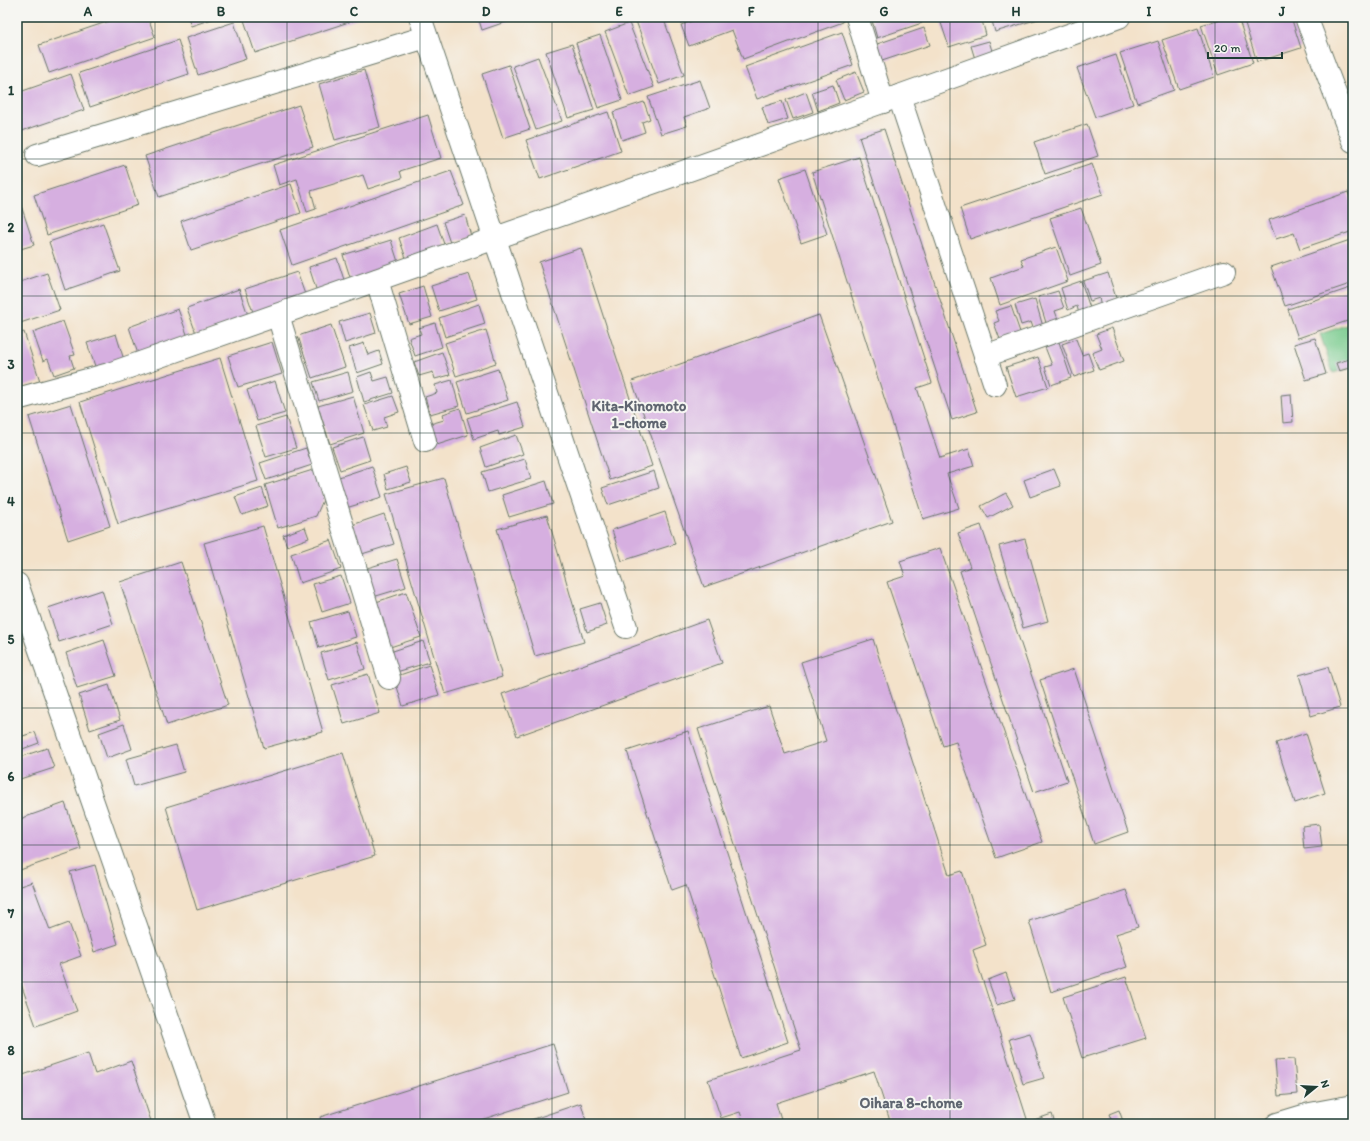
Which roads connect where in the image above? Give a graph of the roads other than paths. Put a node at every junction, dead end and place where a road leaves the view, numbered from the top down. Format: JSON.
{"nodes":[{"id":1,"x":857,"y":17,"type":"edge"},
{"id":2,"x":1119,"y":17,"type":"edge"},
{"id":3,"x":1306,"y":17,"type":"edge"},
{"id":4,"x":423,"y":27,"type":"edge"},
{"id":5,"x":891,"y":99,"type":"junction"},
{"id":6,"x":1353,"y":141,"type":"edge"},
{"id":7,"x":37,"y":155,"type":"dead end"},
{"id":8,"x":494,"y":238,"type":"junction"},
{"id":9,"x":1224,"y":272,"type":"dead end"},
{"id":10,"x":377,"y":280,"type":"junction"},
{"id":11,"x":278,"y":315,"type":"junction"},
{"id":12,"x":985,"y":356,"type":"junction"},
{"id":13,"x":995,"y":385,"type":"dead end"},
{"id":14,"x":17,"y":399,"type":"edge"},
{"id":15,"x":425,"y":441,"type":"dead end"},
{"id":16,"x":17,"y":584,"type":"edge"},
{"id":17,"x":626,"y":627,"type":"dead end"},
{"id":18,"x":389,"y":678,"type":"dead end"},
{"id":19,"x":1353,"y":1106,"type":"edge"},
{"id":20,"x":205,"y":1124,"type":"edge"},
{"id":21,"x":1277,"y":1124,"type":"edge"}],
"edges":[{"from":1,"to":5,"type":"street"},
{"from":2,"to":5,"type":"street"},
{"from":3,"to":6,"type":"street"},
{"from":4,"to":7,"type":"street"},
{"from":4,"to":8,"type":"street"},
{"from":5,"to":8,"type":"street"},
{"from":5,"to":12,"type":"street"},
{"from":8,"to":10,"type":"street"},
{"from":8,"to":17,"type":"street"},
{"from":9,"to":12,"type":"street"},
{"from":10,"to":11,"type":"street"},
{"from":10,"to":15,"type":"street"},
{"from":11,"to":14,"type":"street"},
{"from":11,"to":18,"type":"street"},
{"from":12,"to":13,"type":"street"},
{"from":16,"to":20,"type":"street"},
{"from":19,"to":21,"type":"street"}]}
